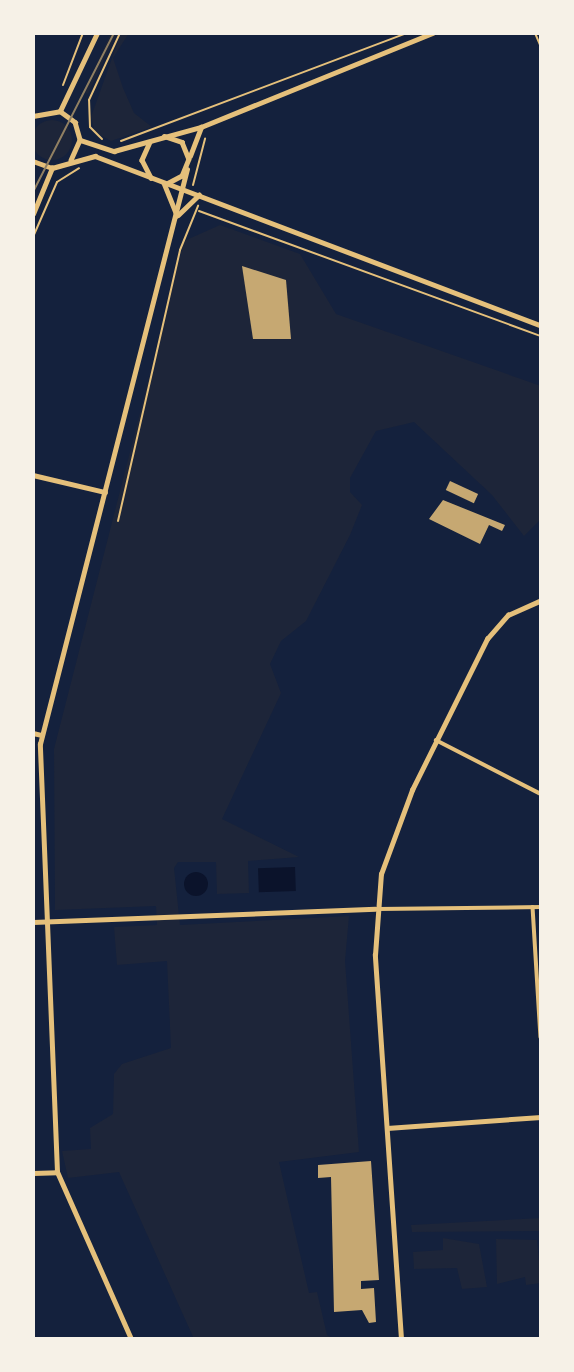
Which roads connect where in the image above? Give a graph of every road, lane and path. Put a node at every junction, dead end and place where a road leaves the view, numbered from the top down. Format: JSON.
{"nodes":[{"id":1,"x":83,"y":33,"type":"edge"},
{"id":2,"x":97,"y":33,"type":"edge"},
{"id":3,"x":120,"y":33,"type":"edge"},
{"id":4,"x":407,"y":33,"type":"edge"},
{"id":5,"x":433,"y":33,"type":"edge"},
{"id":6,"x":536,"y":33,"type":"edge"},
{"id":7,"x":541,"y":47,"type":"edge"},
{"id":8,"x":63,"y":86,"type":"dead end"},
{"id":9,"x":60,"y":111,"type":"junction"},
{"id":10,"x":33,"y":116,"type":"edge"},
{"id":11,"x":201,"y":127,"type":"junction"},
{"id":12,"x":164,"y":136,"type":"junction"},
{"id":13,"x":80,"y":140,"type":"junction"},
{"id":14,"x":150,"y":141,"type":"junction"},
{"id":15,"x":189,"y":159,"type":"junction"},
{"id":16,"x":71,"y":160,"type":"junction"},
{"id":17,"x":33,"y":161,"type":"edge"},
{"id":18,"x":86,"y":164,"type":"dead end"},
{"id":19,"x":52,"y":168,"type":"junction"},
{"id":20,"x":187,"y":169,"type":"junction"},
{"id":21,"x":151,"y":178,"type":"junction"},
{"id":22,"x":166,"y":183,"type":"junction"},
{"id":23,"x":184,"y":189,"type":"junction"},
{"id":24,"x":199,"y":195,"type":"junction"},
{"id":25,"x":198,"y":211,"type":"junction"},
{"id":26,"x":33,"y":214,"type":"edge"},
{"id":27,"x":180,"y":214,"type":"junction"},
{"id":28,"x":190,"y":215,"type":"junction"},
{"id":29,"x":33,"y":237,"type":"edge"},
{"id":30,"x":541,"y":325,"type":"edge"},
{"id":31,"x":541,"y":336,"type":"edge"},
{"id":32,"x":33,"y":475,"type":"edge"},
{"id":33,"x":105,"y":492,"type":"junction"},
{"id":34,"x":118,"y":521,"type":"dead end"},
{"id":35,"x":541,"y":600,"type":"edge"},
{"id":36,"x":33,"y":733,"type":"edge"},
{"id":37,"x":42,"y":735,"type":"junction"},
{"id":38,"x":436,"y":740,"type":"junction"},
{"id":39,"x":541,"y":794,"type":"edge"},
{"id":40,"x":533,"y":907,"type":"junction"},
{"id":41,"x":541,"y":907,"type":"edge"},
{"id":42,"x":375,"y":909,"type":"junction"},
{"id":43,"x":33,"y":922,"type":"edge"},
{"id":44,"x":44,"y":922,"type":"junction"},
{"id":45,"x":539,"y":990,"type":"edge"},
{"id":46,"x":541,"y":1037,"type":"edge"},
{"id":47,"x":541,"y":1117,"type":"edge"},
{"id":48,"x":387,"y":1128,"type":"junction"},
{"id":49,"x":57,"y":1172,"type":"junction"},
{"id":50,"x":33,"y":1173,"type":"edge"},
{"id":51,"x":131,"y":1339,"type":"edge"},
{"id":52,"x":401,"y":1339,"type":"edge"}],
"edges":[{"from":1,"to":8,"type":"path"},
{"from":2,"to":9,"type":"street"},
{"from":3,"to":4,"type":"path"},
{"from":5,"to":11,"type":"street"},
{"from":6,"to":7,"type":"path"},
{"from":9,"to":10,"type":"street"},
{"from":9,"to":13,"type":"street"},
{"from":11,"to":12,"type":"street"},
{"from":11,"to":15,"type":"street"},
{"from":11,"to":24,"type":"path"},
{"from":12,"to":14,"type":"street"},
{"from":12,"to":15,"type":"street"},
{"from":13,"to":14,"type":"street"},
{"from":13,"to":16,"type":"street"},
{"from":14,"to":21,"type":"street"},
{"from":15,"to":20,"type":"street"},
{"from":16,"to":19,"type":"street"},
{"from":16,"to":21,"type":"street"},
{"from":17,"to":19,"type":"street"},
{"from":18,"to":29,"type":"path"},
{"from":19,"to":26,"type":"street"},
{"from":20,"to":22,"type":"street"},
{"from":20,"to":23,"type":"street"},
{"from":21,"to":22,"type":"street"},
{"from":22,"to":23,"type":"street"},
{"from":22,"to":27,"type":"street"},
{"from":23,"to":24,"type":"street"},
{"from":23,"to":27,"type":"street"},
{"from":24,"to":25,"type":"path"},
{"from":24,"to":27,"type":"street"},
{"from":24,"to":30,"type":"street"},
{"from":25,"to":28,"type":"path"},
{"from":25,"to":31,"type":"path"},
{"from":27,"to":28,"type":"path"},
{"from":27,"to":33,"type":"street"},
{"from":28,"to":34,"type":"path"},
{"from":32,"to":33,"type":"street"},
{"from":33,"to":37,"type":"street"},
{"from":35,"to":38,"type":"street"},
{"from":36,"to":37,"type":"street"},
{"from":37,"to":44,"type":"street"},
{"from":38,"to":39,"type":"street"},
{"from":38,"to":42,"type":"street"},
{"from":40,"to":41,"type":"street"},
{"from":40,"to":42,"type":"street"},
{"from":40,"to":45,"type":"street"},
{"from":42,"to":44,"type":"street"},
{"from":42,"to":48,"type":"street"},
{"from":43,"to":44,"type":"street"},
{"from":44,"to":49,"type":"street"},
{"from":45,"to":46,"type":"street"},
{"from":47,"to":48,"type":"street"},
{"from":48,"to":52,"type":"street"},
{"from":49,"to":50,"type":"street"},
{"from":49,"to":51,"type":"street"}]}
